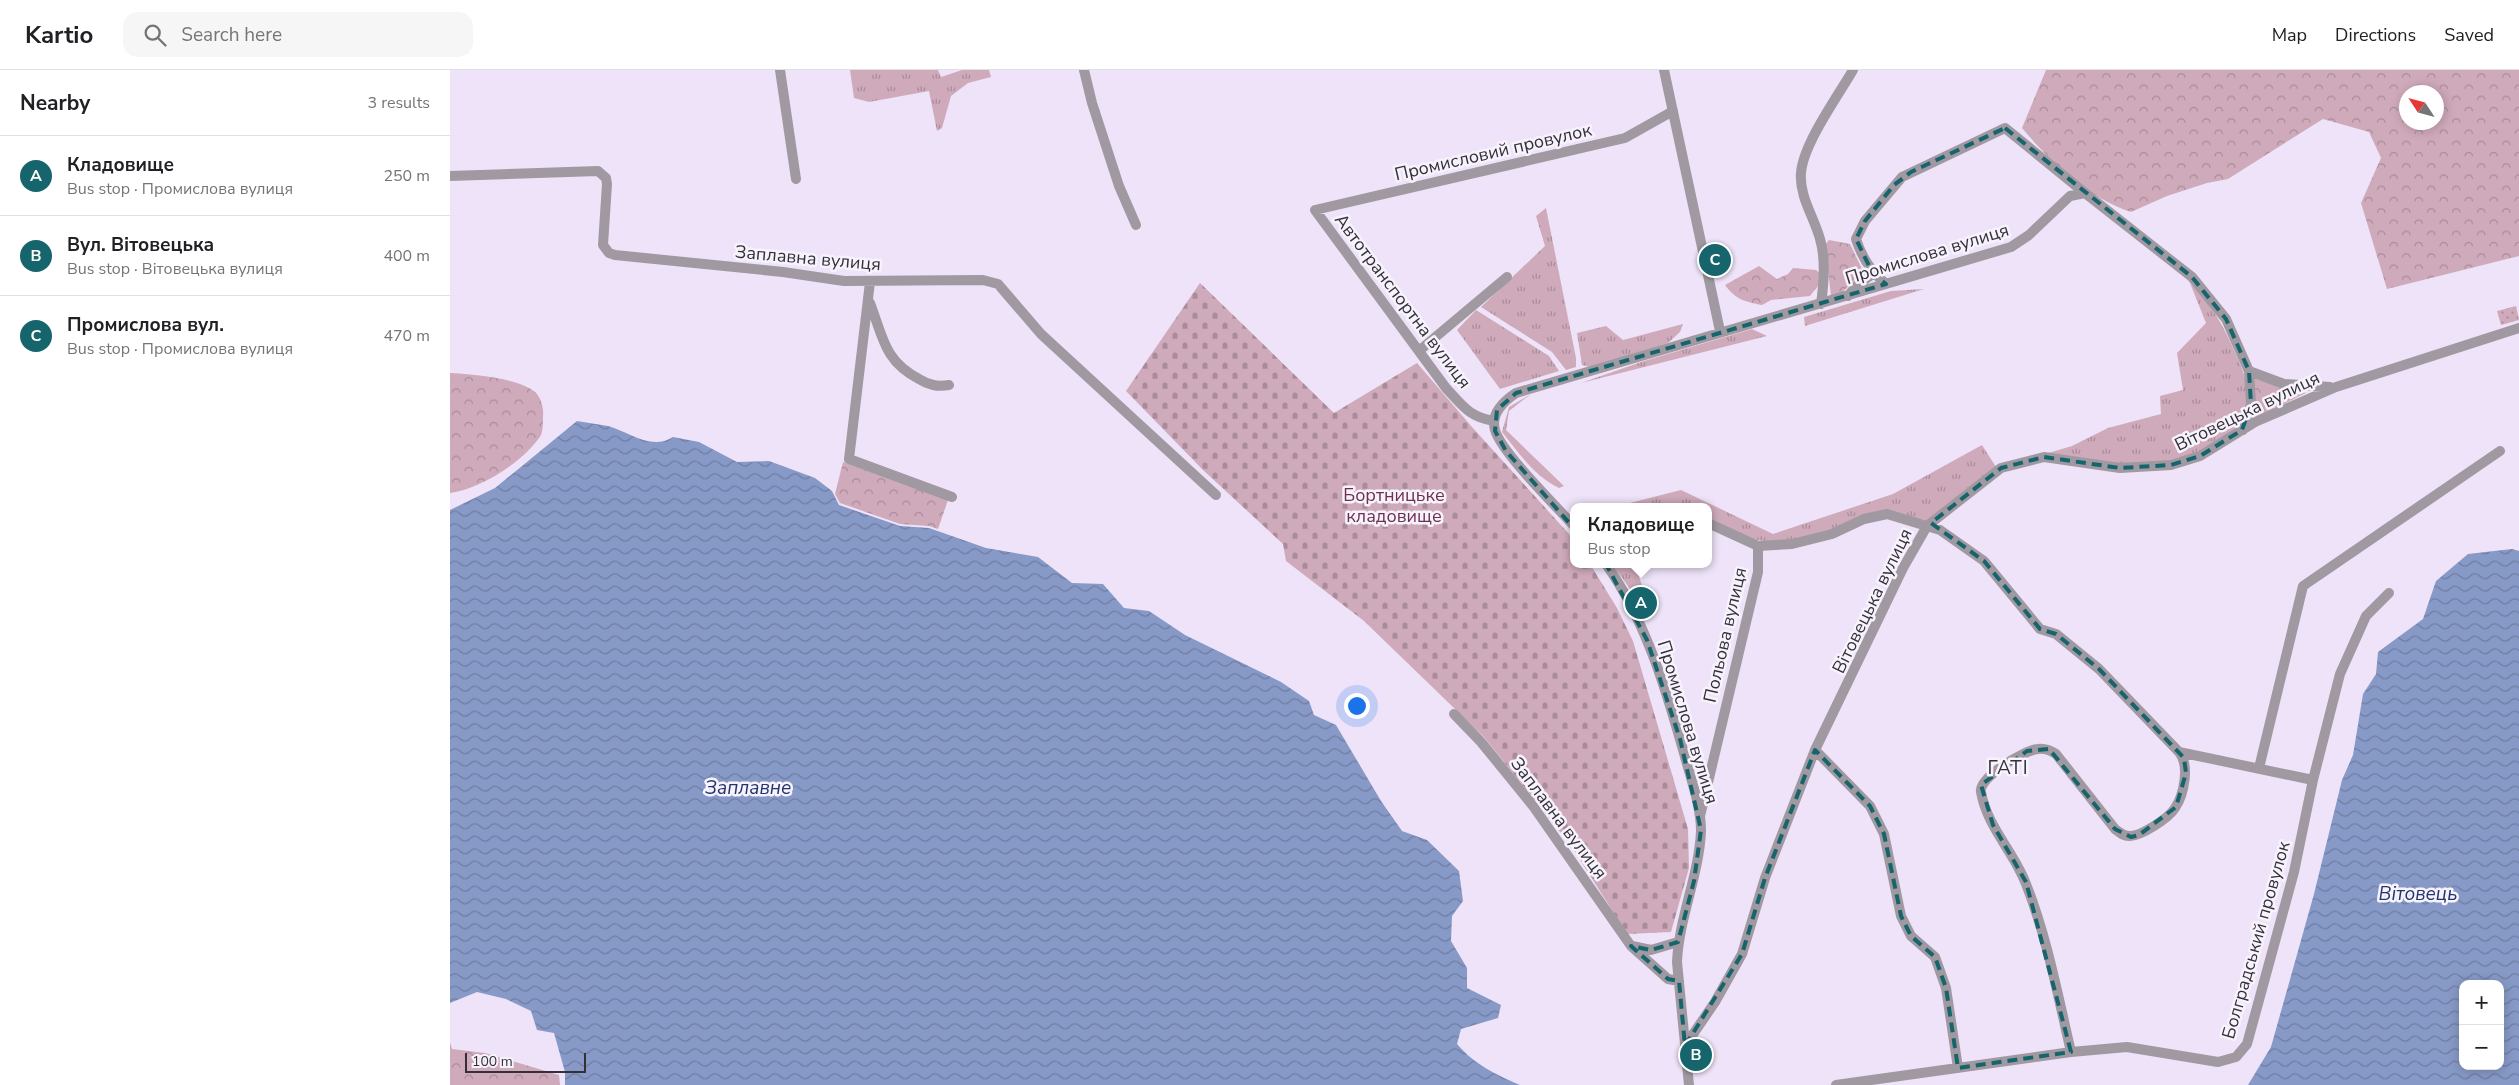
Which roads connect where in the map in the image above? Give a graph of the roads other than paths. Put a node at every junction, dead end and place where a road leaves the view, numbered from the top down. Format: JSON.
{"nodes":[{"id":1,"x":780,"y":70,"type":"edge"},
{"id":2,"x":1084,"y":70,"type":"edge"},
{"id":3,"x":1664,"y":70,"type":"edge"},
{"id":4,"x":1853,"y":70,"type":"edge"},
{"id":5,"x":1673,"y":111,"type":"junction"},
{"id":6,"x":450,"y":176,"type":"edge"},
{"id":7,"x":796,"y":179,"type":"dead end"},
{"id":8,"x":2085,"y":194,"type":"junction"},
{"id":9,"x":1315,"y":210,"type":"joint"},
{"id":10,"x":1136,"y":225,"type":"dead end"},
{"id":11,"x":1873,"y":274,"type":"junction"},
{"id":12,"x":1507,"y":278,"type":"dead end"},
{"id":13,"x":870,"y":282,"type":"junction"},
{"id":14,"x":1886,"y":284,"type":"junction"},
{"id":15,"x":1848,"y":296,"type":"junction"},
{"id":16,"x":869,"y":300,"type":"junction"},
{"id":17,"x":1821,"y":304,"type":"junction"},
{"id":18,"x":2519,"y":328,"type":"edge"},
{"id":19,"x":1720,"y":332,"type":"junction"},
{"id":20,"x":1420,"y":350,"type":"junction"},
{"id":21,"x":2249,"y":371,"type":"junction"},
{"id":22,"x":949,"y":385,"type":"dead end"},
{"id":23,"x":2336,"y":387,"type":"junction"},
{"id":24,"x":1494,"y":421,"type":"junction"},
{"id":25,"x":2242,"y":430,"type":"junction"},
{"id":26,"x":2500,"y":450,"type":"dead end"},
{"id":27,"x":1216,"y":495,"type":"dead end"},
{"id":28,"x":952,"y":497,"type":"dead end"},
{"id":29,"x":1570,"y":522,"type":"edge"},
{"id":30,"x":1712,"y":525,"type":"edge"},
{"id":31,"x":1927,"y":526,"type":"junction"},
{"id":32,"x":1758,"y":546,"type":"junction"},
{"id":33,"x":1608,"y":568,"type":"edge"},
{"id":34,"x":2389,"y":593,"type":"dead end"},
{"id":35,"x":1454,"y":714,"type":"dead end"},
{"id":36,"x":1815,"y":750,"type":"junction"},
{"id":37,"x":2179,"y":752,"type":"junction"},
{"id":38,"x":2259,"y":768,"type":"junction"},
{"id":39,"x":2313,"y":780,"type":"junction"},
{"id":40,"x":1700,"y":819,"type":"junction"},
{"id":41,"x":1678,"y":942,"type":"junction"},
{"id":42,"x":1631,"y":946,"type":"junction"},
{"id":43,"x":1679,"y":981,"type":"junction"},
{"id":44,"x":1685,"y":1046,"type":"junction"},
{"id":45,"x":2072,"y":1052,"type":"junction"},
{"id":46,"x":1958,"y":1068,"type":"junction"},
{"id":47,"x":1689,"y":1085,"type":"edge"},
{"id":48,"x":1836,"y":1085,"type":"edge"}],
"edges":[{"from":1,"to":7,"type":"street"},
{"from":2,"to":10,"type":"street"},
{"from":3,"to":5,"type":"street"},
{"from":4,"to":17,"type":"street"},
{"from":5,"to":9,"type":"street","name":"Промисловий провулок"},
{"from":5,"to":19,"type":"street"},
{"from":6,"to":13,"type":"street","name":"Заплавна вулиця"},
{"from":8,"to":11,"type":"street"},
{"from":8,"to":14,"type":"street","name":"Промислова вулиця"},
{"from":8,"to":21,"type":"street"},
{"from":9,"to":20,"type":"street","name":"Автотранспортна вулиця"},
{"from":11,"to":14,"type":"street"},
{"from":11,"to":15,"type":"street"},
{"from":12,"to":20,"type":"street"},
{"from":13,"to":16,"type":"street"},
{"from":13,"to":27,"type":"street","name":"Заплавна вулиця"},
{"from":14,"to":15,"type":"street","name":"Промислова вулиця"},
{"from":15,"to":17,"type":"street","name":"Промислова вулиця"},
{"from":16,"to":22,"type":"street"},
{"from":16,"to":28,"type":"street"},
{"from":17,"to":19,"type":"street","name":"Промислова вулиця"},
{"from":18,"to":23,"type":"street","name":"Вітовецька вулиця"},
{"from":19,"to":24,"type":"street","name":"Промислова вулиця"},
{"from":20,"to":24,"type":"street","name":"Автотранспортна вулиця"},
{"from":21,"to":23,"type":"street"},
{"from":21,"to":25,"type":"street"},
{"from":23,"to":25,"type":"street","name":"Вітовецька вулиця"},
{"from":24,"to":29,"type":"street"},
{"from":25,"to":31,"type":"street","name":"Вітовецька вулиця"},
{"from":26,"to":38,"type":"street"},
{"from":30,"to":32,"type":"street"},
{"from":31,"to":32,"type":"street"},
{"from":31,"to":36,"type":"street","name":"Вітовецька вулиця"},
{"from":31,"to":37,"type":"street"},
{"from":32,"to":40,"type":"street","name":"Польова вулиця"},
{"from":33,"to":40,"type":"street","name":"Промислова вулиця"},
{"from":34,"to":39,"type":"street","name":"Болградський провулок"},
{"from":35,"to":42,"type":"street","name":"Заплавна вулиця"},
{"from":36,"to":44,"type":"street","name":"Вітовецька вулиця"},
{"from":36,"to":46,"type":"street"},
{"from":37,"to":38,"type":"street"},
{"from":37,"to":45,"type":"street"},
{"from":38,"to":39,"type":"street"},
{"from":39,"to":45,"type":"street","name":"Болградський провулок"},
{"from":40,"to":41,"type":"street","name":"Промислова вулиця"},
{"from":41,"to":42,"type":"street"},
{"from":41,"to":43,"type":"street","name":"Промислова вулиця"},
{"from":42,"to":43,"type":"street","name":"Заплавна вулиця"},
{"from":43,"to":44,"type":"street","name":"Промислова вулиця"},
{"from":44,"to":47,"type":"street"},
{"from":45,"to":46,"type":"street","name":"Болградський провулок"},
{"from":46,"to":48,"type":"street","name":"Болградський провулок"}]}
